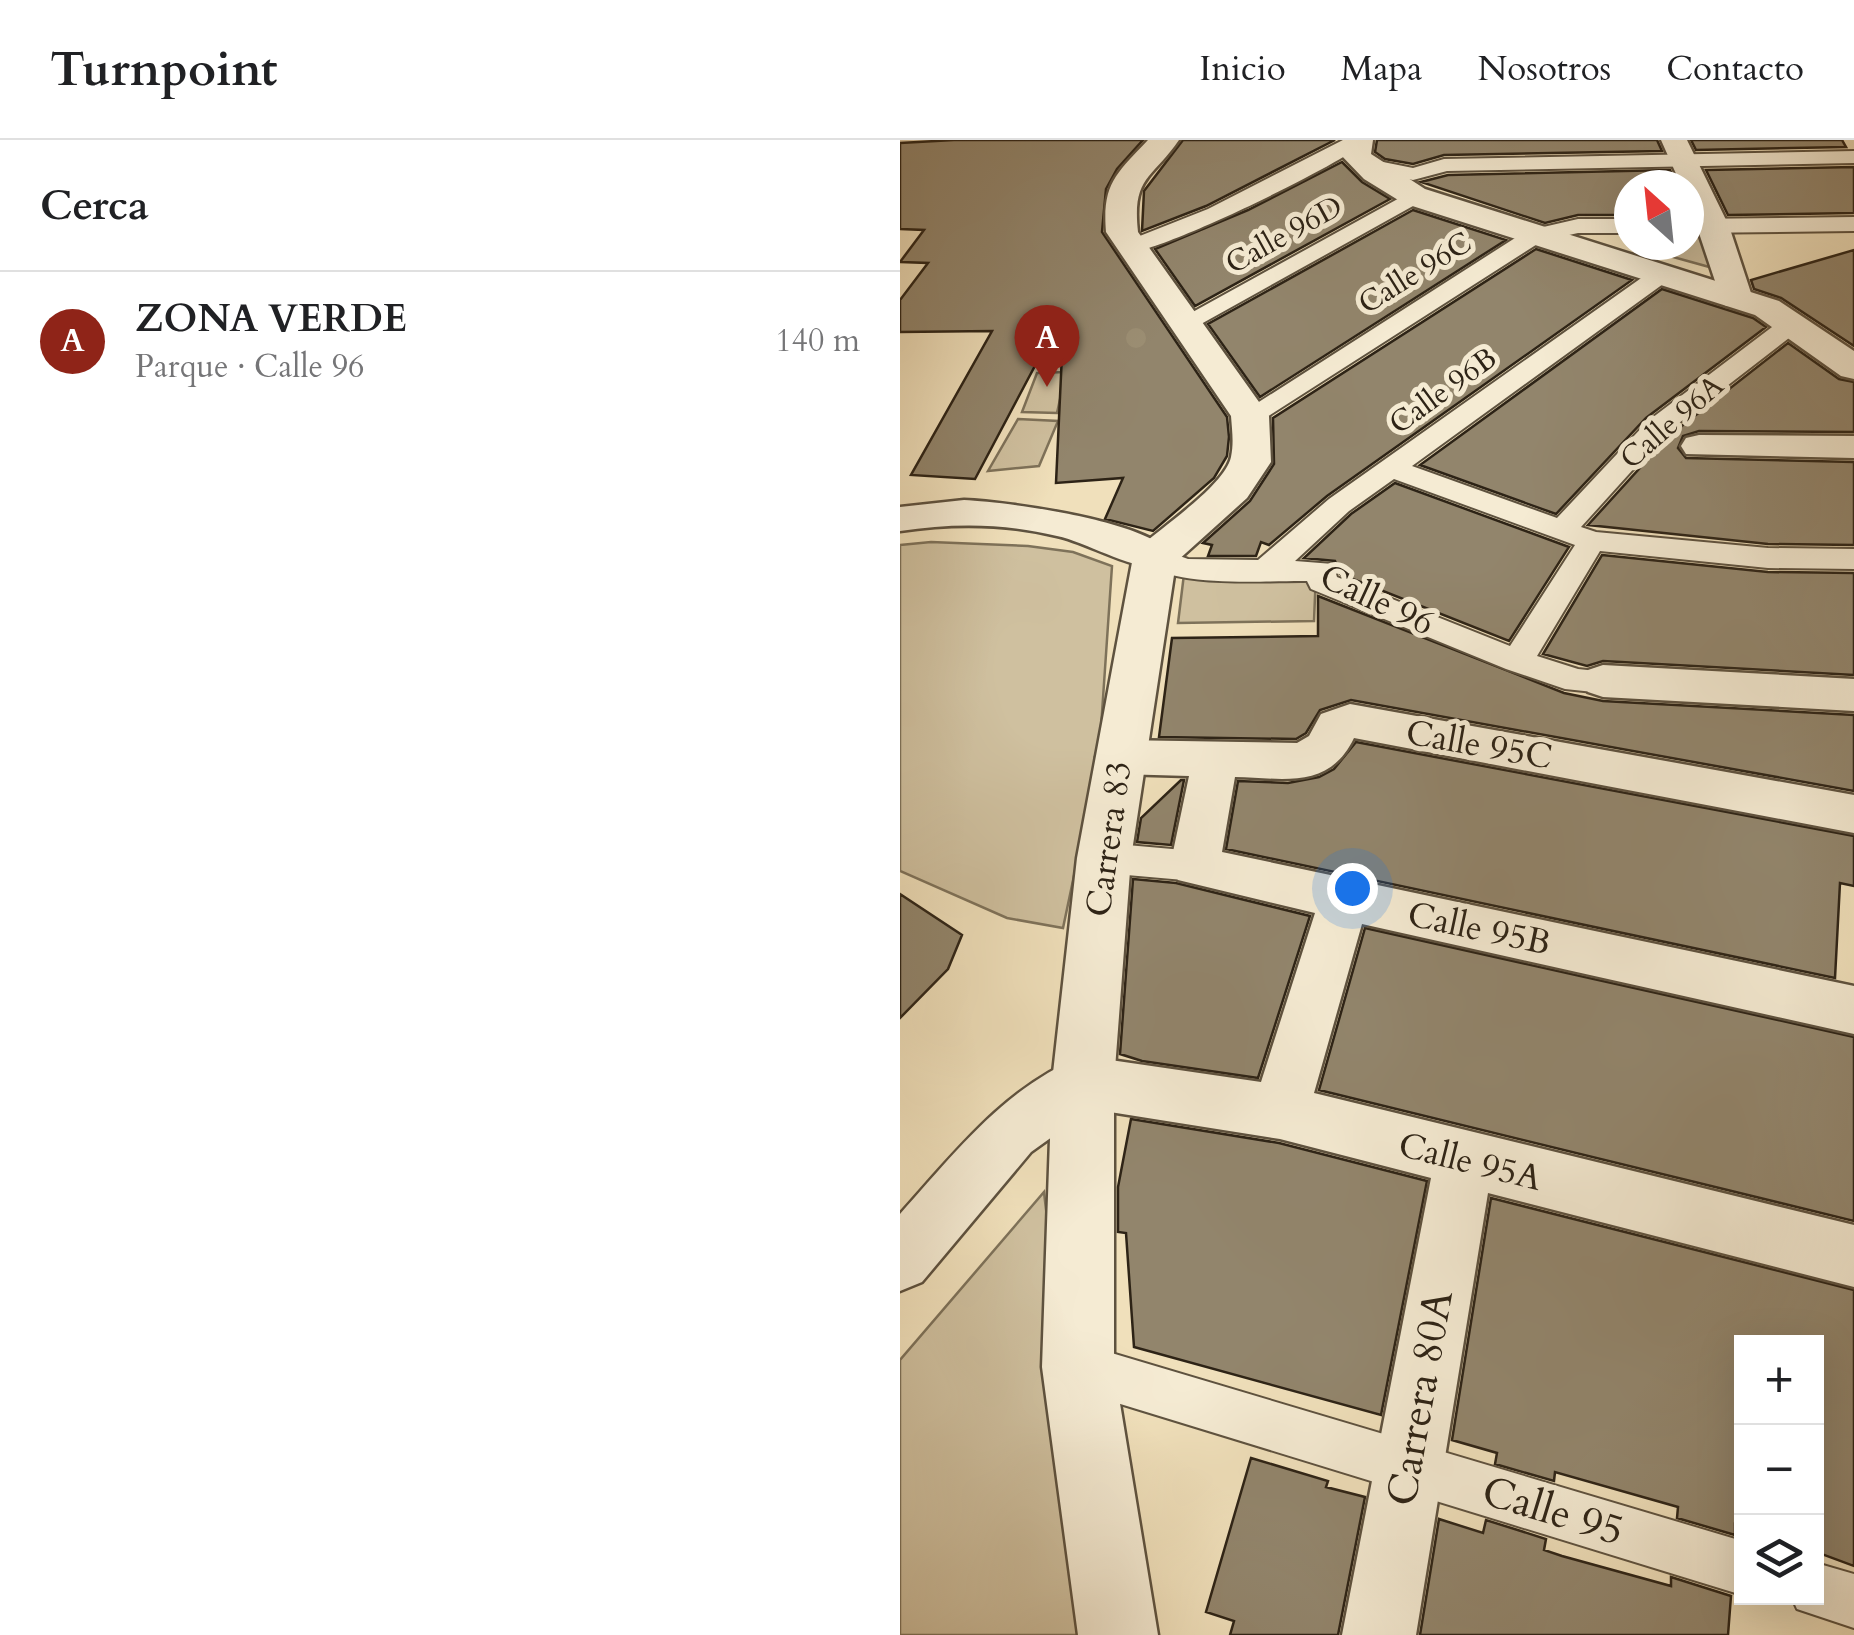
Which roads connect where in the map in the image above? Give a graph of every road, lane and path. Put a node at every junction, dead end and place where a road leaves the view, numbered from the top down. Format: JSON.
{"nodes":[{"id":1,"x":1164,"y":140,"type":"edge"},
{"id":2,"x":1680,"y":151,"type":"edge"},
{"id":3,"x":1360,"y":152,"type":"edge"},
{"id":4,"x":1854,"y":157,"type":"edge"},
{"id":5,"x":1414,"y":196,"type":"junction"},
{"id":6,"x":1854,"y":224,"type":"edge"},
{"id":7,"x":1614,"y":226,"type":"edge"},
{"id":8,"x":1704,"y":226,"type":"edge"},
{"id":9,"x":1704,"y":230,"type":"edge"},
{"id":10,"x":1534,"y":236,"type":"junction"},
{"id":11,"x":1130,"y":248,"type":"junction"},
{"id":12,"x":1662,"y":274,"type":"junction"},
{"id":13,"x":1738,"y":298,"type":"junction"},
{"id":14,"x":1793,"y":323,"type":"junction"},
{"id":15,"x":1183,"y":324,"type":"junction"},
{"id":16,"x":1854,"y":368,"type":"edge"},
{"id":17,"x":1250,"y":416,"type":"junction"},
{"id":18,"x":1667,"y":420,"type":"junction"},
{"id":19,"x":1699,"y":446,"type":"joint"},
{"id":20,"x":1854,"y":447,"type":"edge"},
{"id":21,"x":1391,"y":468,"type":"junction"},
{"id":22,"x":900,"y":520,"type":"edge"},
{"id":23,"x":1561,"y":531,"type":"junction"},
{"id":24,"x":1592,"y":541,"type":"junction"},
{"id":25,"x":1154,"y":557,"type":"junction"},
{"id":26,"x":1854,"y":559,"type":"edge"},
{"id":27,"x":1268,"y":568,"type":"junction"},
{"id":28,"x":1518,"y":661,"type":"junction"},
{"id":29,"x":1603,"y":681,"type":"joint"},
{"id":30,"x":1854,"y":695,"type":"edge"},
{"id":31,"x":1120,"y":758,"type":"junction"},
{"id":32,"x":1215,"y":760,"type":"junction"},
{"id":33,"x":1854,"y":814,"type":"edge"},
{"id":34,"x":1104,"y":858,"type":"junction"},
{"id":35,"x":1195,"y":866,"type":"junction"},
{"id":36,"x":1344,"y":900,"type":"junction"},
{"id":37,"x":1854,"y":1010,"type":"edge"},
{"id":38,"x":1083,"y":1082,"type":"junction"},
{"id":39,"x":1280,"y":1112,"type":"junction"},
{"id":40,"x":1464,"y":1161,"type":"junction"},
{"id":41,"x":1854,"y":1256,"type":"edge"},
{"id":42,"x":900,"y":1260,"type":"edge"},
{"id":43,"x":1078,"y":1366,"type":"junction"},
{"id":44,"x":1407,"y":1467,"type":"junction"},
{"id":45,"x":1734,"y":1566,"type":"edge"},
{"id":46,"x":1824,"y":1593,"type":"edge"},
{"id":47,"x":1854,"y":1602,"type":"edge"},
{"id":48,"x":1118,"y":1635,"type":"edge"},
{"id":49,"x":1378,"y":1635,"type":"edge"}],
"edges":[{"from":1,"to":11,"type":"street"},
{"from":2,"to":3,"type":"street"},
{"from":2,"to":4,"type":"street"},
{"from":3,"to":5,"type":"street"},
{"from":3,"to":11,"type":"street"},
{"from":5,"to":10,"type":"street"},
{"from":5,"to":15,"type":"street","name":"Calle 96D"},
{"from":6,"to":8,"type":"street"},
{"from":7,"to":10,"type":"street","name":"Calle 96C"},
{"from":9,"to":13,"type":"street"},
{"from":10,"to":12,"type":"street"},
{"from":10,"to":17,"type":"street","name":"Calle 96C"},
{"from":11,"to":15,"type":"street"},
{"from":12,"to":13,"type":"street"},
{"from":12,"to":21,"type":"street","name":"Calle 96B"},
{"from":13,"to":14,"type":"street"},
{"from":14,"to":16,"type":"street"},
{"from":14,"to":18,"type":"street","name":"Calle 96A"},
{"from":15,"to":17,"type":"street"},
{"from":17,"to":25,"type":"street"},
{"from":18,"to":19,"type":"street"},
{"from":18,"to":23,"type":"street","name":"Calle 96A"},
{"from":19,"to":20,"type":"street"},
{"from":21,"to":23,"type":"street"},
{"from":21,"to":27,"type":"street","name":"Calle 96B"},
{"from":22,"to":25,"type":"street","name":"Calle 96"},
{"from":23,"to":24,"type":"street"},
{"from":24,"to":26,"type":"street"},
{"from":24,"to":28,"type":"street"},
{"from":25,"to":27,"type":"street","name":"Calle 96"},
{"from":25,"to":31,"type":"street","name":"Carrera 83"},
{"from":27,"to":28,"type":"street","name":"Calle 96"},
{"from":28,"to":29,"type":"street","name":"Calle 96"},
{"from":29,"to":30,"type":"street","name":"Calle 96"},
{"from":31,"to":32,"type":"street","name":"Calle 95C"},
{"from":31,"to":34,"type":"street","name":"Carrera 83"},
{"from":32,"to":33,"type":"street","name":"Calle 95C"},
{"from":32,"to":35,"type":"street"},
{"from":34,"to":35,"type":"street","name":"Calle 95B"},
{"from":34,"to":38,"type":"street","name":"Carrera 83"},
{"from":35,"to":36,"type":"street","name":"Calle 95B"},
{"from":36,"to":37,"type":"street","name":"Calle 95B"},
{"from":36,"to":39,"type":"street"},
{"from":38,"to":39,"type":"street","name":"Calle 95A"},
{"from":38,"to":42,"type":"street"},
{"from":38,"to":43,"type":"street","name":"Carrera 83"},
{"from":39,"to":40,"type":"street","name":"Calle 95A"},
{"from":40,"to":41,"type":"street","name":"Calle 95A"},
{"from":40,"to":44,"type":"street","name":"Carrera 80A"},
{"from":43,"to":44,"type":"street","name":"Calle 95"},
{"from":43,"to":48,"type":"street","name":"Carrera 83"},
{"from":44,"to":45,"type":"street","name":"Calle 95"},
{"from":44,"to":49,"type":"street","name":"Carrera 80A"},
{"from":46,"to":47,"type":"street"}]}
